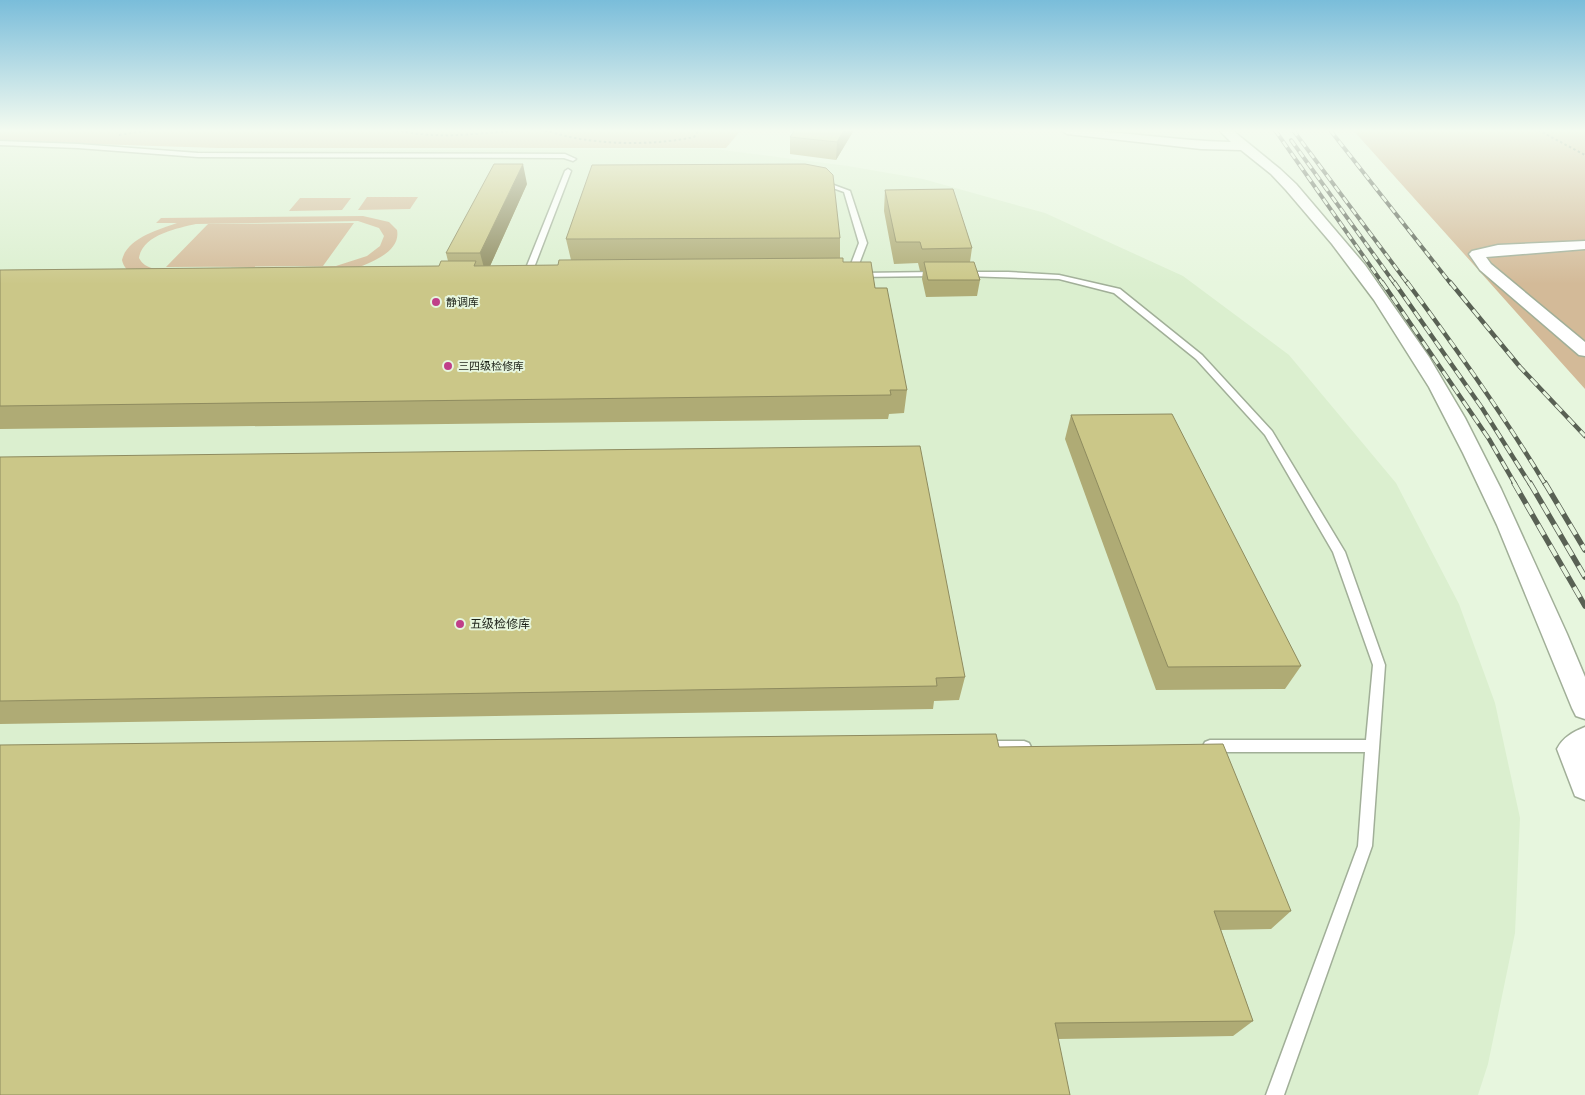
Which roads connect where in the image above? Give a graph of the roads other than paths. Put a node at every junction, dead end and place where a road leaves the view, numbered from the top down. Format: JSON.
{"nodes":[{"id":1,"x":564,"y":181,"type":"edge"},
{"id":2,"x":814,"y":181,"type":"edge"},
{"id":3,"x":1285,"y":181,"type":"edge"},
{"id":4,"x":1585,"y":245,"type":"edge"},
{"id":5,"x":845,"y":264,"type":"edge"},
{"id":6,"x":855,"y":264,"type":"junction"},
{"id":7,"x":526,"y":278,"type":"edge"},
{"id":8,"x":1585,"y":351,"type":"edge"},
{"id":9,"x":1585,"y":708,"type":"edge"},
{"id":10,"x":1585,"y":739,"type":"edge"},
{"id":11,"x":1195,"y":746,"type":"edge"},
{"id":12,"x":1373,"y":746,"type":"junction"},
{"id":13,"x":977,"y":747,"type":"edge"},
{"id":14,"x":1037,"y":747,"type":"edge"},
{"id":15,"x":1585,"y":787,"type":"edge"},
{"id":16,"x":1275,"y":1095,"type":"edge"}],
"edges":[{"from":1,"to":7,"type":"lane"},
{"from":2,"to":6,"type":"lane"},
{"from":3,"to":9,"type":"street"},
{"from":4,"to":8,"type":"street"},
{"from":5,"to":6,"type":"lane"},
{"from":6,"to":12,"type":"lane"},
{"from":10,"to":15,"type":"street"},
{"from":11,"to":12,"type":"lane"},
{"from":12,"to":16,"type":"lane"},
{"from":13,"to":14,"type":"lane"}]}
